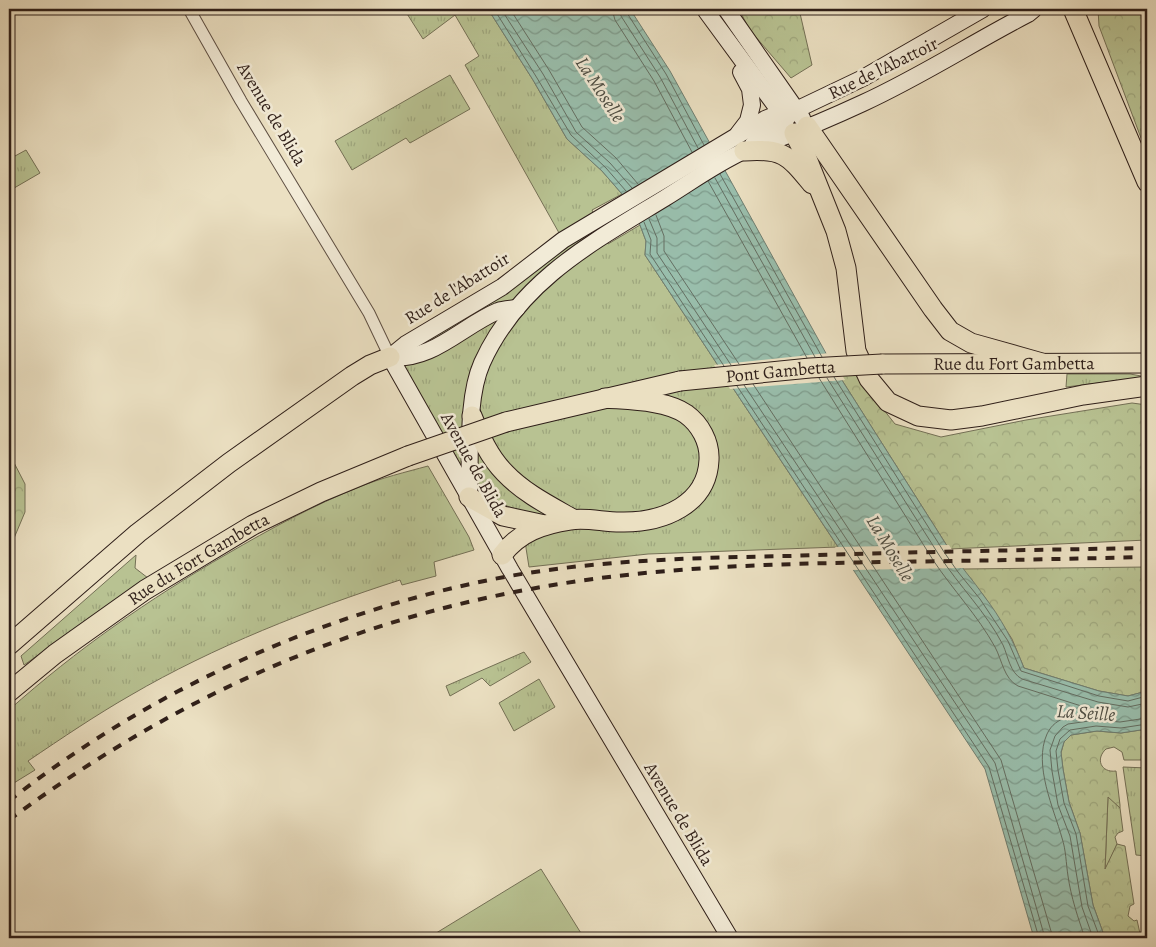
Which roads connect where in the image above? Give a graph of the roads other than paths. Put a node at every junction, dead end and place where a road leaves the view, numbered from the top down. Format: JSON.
{"nodes":[{"id":1,"x":190,"y":9,"type":"edge"},
{"id":2,"x":726,"y":9,"type":"edge"},
{"id":3,"x":983,"y":9,"type":"edge"},
{"id":4,"x":1034,"y":9,"type":"edge"},
{"id":5,"x":1073,"y":9,"type":"edge"},
{"id":6,"x":706,"y":10,"type":"edge"},
{"id":7,"x":793,"y":120,"type":"junction"},
{"id":8,"x":740,"y":143,"type":"junction"},
{"id":9,"x":1147,"y":182,"type":"edge"},
{"id":10,"x":822,"y":196,"type":"junction"},
{"id":11,"x":600,"y":228,"type":"junction"},
{"id":12,"x":517,"y":308,"type":"junction"},
{"id":13,"x":390,"y":357,"type":"junction"},
{"id":14,"x":1042,"y":363,"type":"junction"},
{"id":15,"x":1147,"y":363,"type":"edge"},
{"id":16,"x":882,"y":364,"type":"joint"},
{"id":17,"x":1147,"y":386,"type":"edge"},
{"id":18,"x":604,"y":398,"type":"junction"},
{"id":19,"x":472,"y":416,"type":"junction"},
{"id":20,"x":506,"y":422,"type":"joint"},
{"id":21,"x":469,"y":497,"type":"junction"},
{"id":22,"x":572,"y":520,"type":"junction"},
{"id":23,"x":545,"y":525,"type":"junction"},
{"id":24,"x":502,"y":555,"type":"junction"},
{"id":25,"x":9,"y":645,"type":"edge"},
{"id":26,"x":9,"y":692,"type":"edge"},
{"id":27,"x":730,"y":938,"type":"edge"}],
"edges":[{"from":1,"to":13,"type":"street","name":"Avenue de Blida"},
{"from":2,"to":7,"type":"main road"},
{"from":3,"to":7,"type":"main road","name":"Rue de l'Abattoir"},
{"from":4,"to":7,"type":"main road","name":"Rue de l'Abattoir"},
{"from":5,"to":9,"type":"main road"},
{"from":6,"to":7,"type":"main road"},
{"from":6,"to":8,"type":"main road"},
{"from":7,"to":8,"type":"main road","name":"Rue de l'Abattoir"},
{"from":7,"to":8,"type":"main road","name":"Rue de l'Abattoir"},
{"from":7,"to":10,"type":"main road"},
{"from":7,"to":14,"type":"main road"},
{"from":8,"to":10,"type":"main road"},
{"from":8,"to":11,"type":"main road","name":"Rue de l'Abattoir"},
{"from":8,"to":11,"type":"main road","name":"Rue de l'Abattoir"},
{"from":10,"to":17,"type":"main road"},
{"from":11,"to":12,"type":"main road"},
{"from":11,"to":13,"type":"main road","name":"Rue de l'Abattoir"},
{"from":12,"to":13,"type":"main road"},
{"from":12,"to":19,"type":"main road"},
{"from":13,"to":21,"type":"main road","name":"Avenue de Blida"},
{"from":13,"to":25,"type":"main road"},
{"from":14,"to":15,"type":"main road","name":"Rue du Fort Gambetta"},
{"from":14,"to":16,"type":"main road","name":"Rue du Fort Gambetta"},
{"from":16,"to":18,"type":"main road","name":"Pont Gambetta","bridge":true},
{"from":18,"to":20,"type":"main road","name":"Pont Gambetta"},
{"from":18,"to":22,"type":"main road"},
{"from":19,"to":21,"type":"main road"},
{"from":19,"to":22,"type":"main road"},
{"from":20,"to":26,"type":"main road","name":"Rue du Fort Gambetta","bridge":true},
{"from":21,"to":23,"type":"main road"},
{"from":21,"to":24,"type":"main road","name":"Avenue de Blida"},
{"from":22,"to":23,"type":"main road"},
{"from":23,"to":24,"type":"main road"},
{"from":24,"to":27,"type":"main road","name":"Avenue de Blida"}]}
